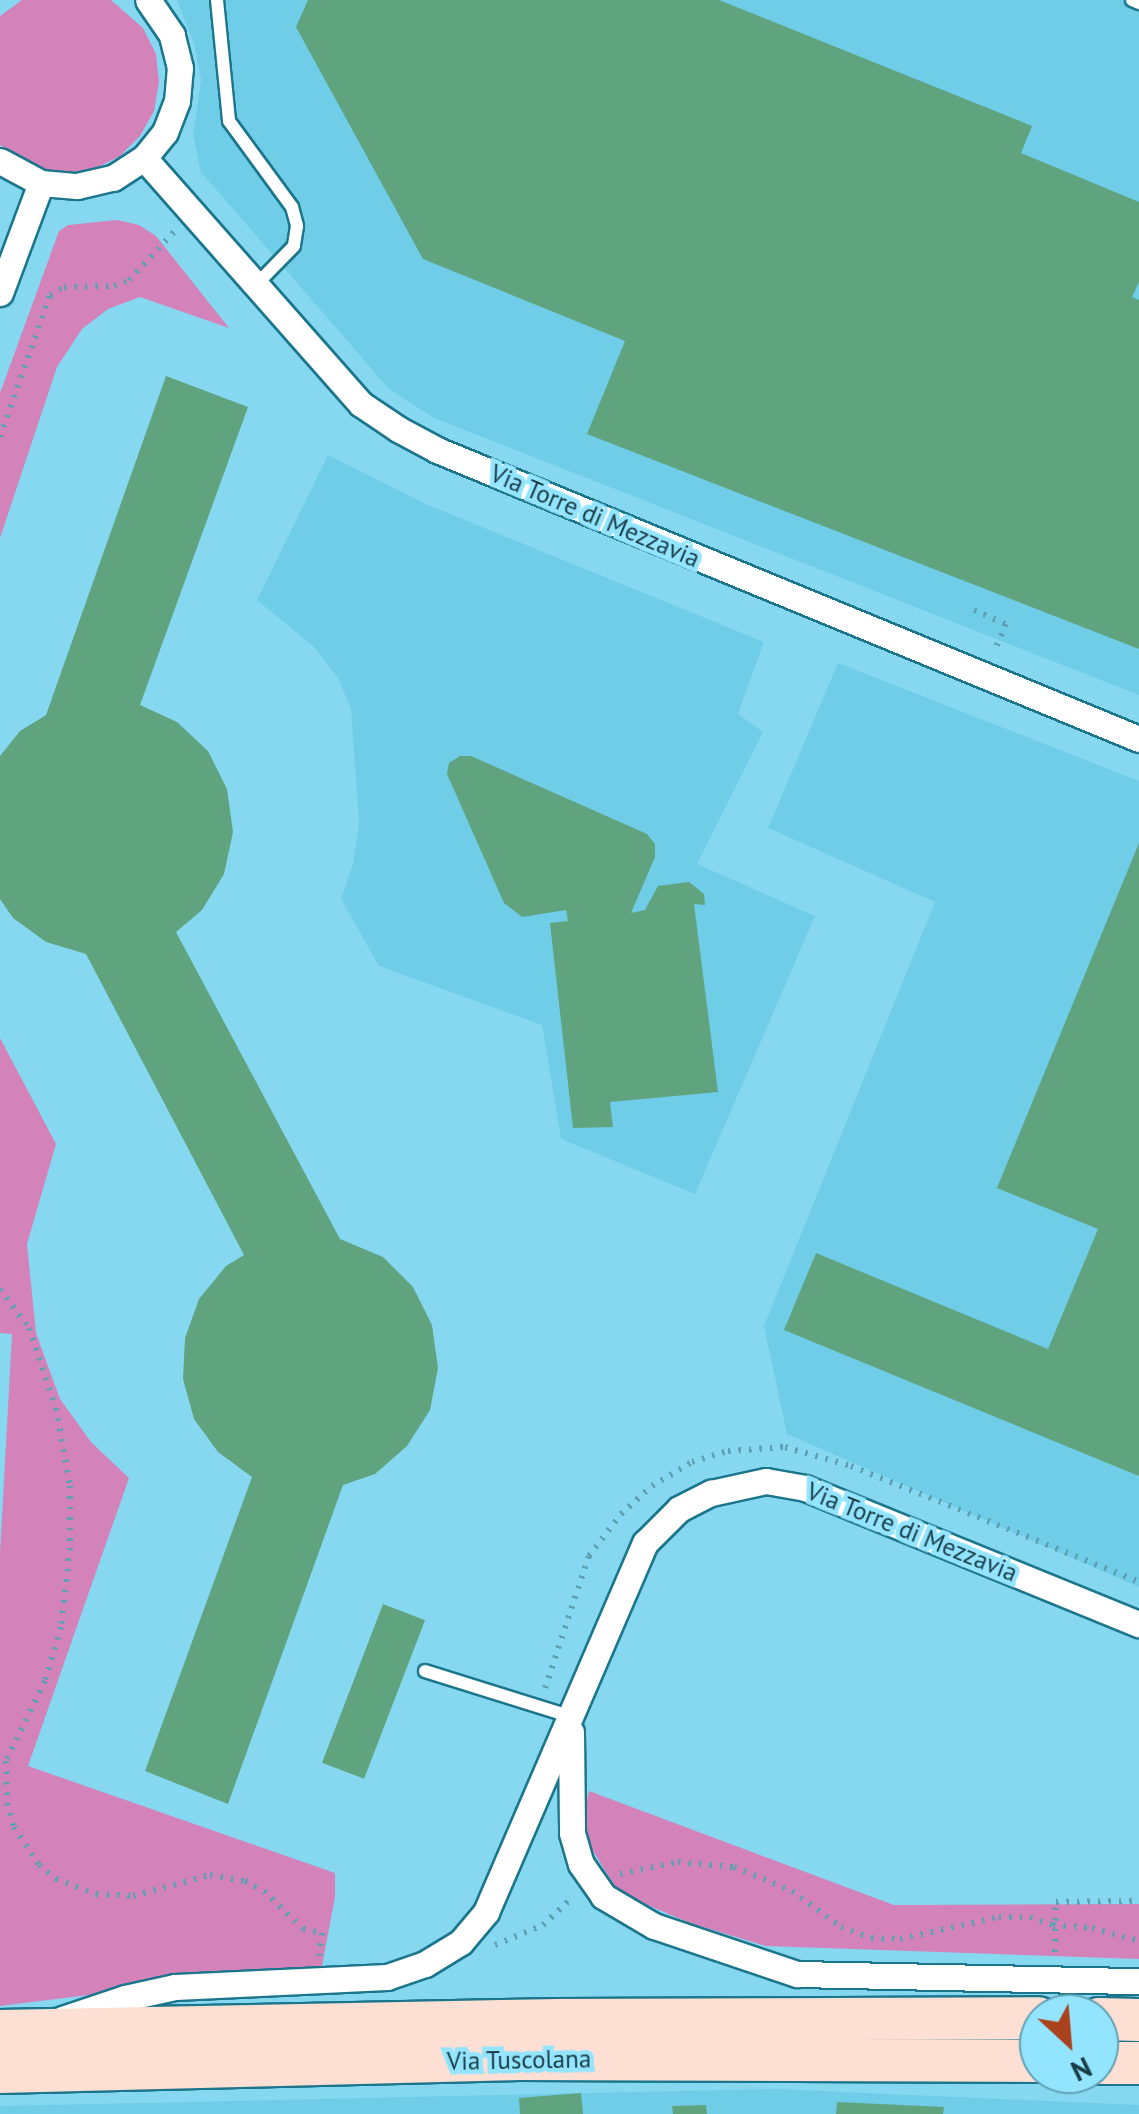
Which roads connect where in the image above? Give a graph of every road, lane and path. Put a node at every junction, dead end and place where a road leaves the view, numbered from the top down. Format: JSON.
{"nodes":[{"id":1,"x":217,"y":0,"type":"edge"},
{"id":2,"x":1132,"y":0,"type":"edge"},
{"id":3,"x":153,"y":2,"type":"edge"},
{"id":4,"x":1139,"y":3,"type":"edge"},
{"id":5,"x":144,"y":158,"type":"junction"},
{"id":6,"x":0,"y":161,"type":"edge"},
{"id":7,"x":41,"y":183,"type":"junction"},
{"id":8,"x":194,"y":213,"type":"junction"},
{"id":9,"x":9,"y":240,"type":"edge"},
{"id":10,"x":256,"y":285,"type":"junction"},
{"id":11,"x":0,"y":293,"type":"edge"},
{"id":12,"x":0,"y":437,"type":"edge"},
{"id":13,"x":974,"y":610,"type":"dead end"},
{"id":14,"x":1006,"y":624,"type":"dead end"},
{"id":15,"x":1139,"y":739,"type":"edge"},
{"id":16,"x":0,"y":1289,"type":"edge"},
{"id":17,"x":1139,"y":1582,"type":"edge"},
{"id":18,"x":1139,"y":1624,"type":"edge"},
{"id":19,"x":425,"y":1671,"type":"dead end"},
{"id":20,"x":539,"y":1706,"type":"junction"},
{"id":21,"x":572,"y":1718,"type":"junction"},
{"id":22,"x":1139,"y":1902,"type":"edge"},
{"id":23,"x":322,"y":1933,"type":"dead end"},
{"id":24,"x":1056,"y":1964,"type":"dead end"},
{"id":25,"x":1139,"y":1981,"type":"edge"},
{"id":26,"x":1019,"y":2018,"type":"edge"},
{"id":27,"x":17,"y":2030,"type":"edge"},
{"id":28,"x":1019,"y":2062,"type":"edge"},
{"id":29,"x":0,"y":2072,"type":"edge"}],
"edges":[{"from":1,"to":10,"type":"lane"},
{"from":2,"to":4,"type":"lane"},
{"from":3,"to":5,"type":"street"},
{"from":5,"to":7,"type":"street"},
{"from":5,"to":8,"type":"street","name":"Via Torre di Mezzavia"},
{"from":6,"to":7,"type":"street"},
{"from":7,"to":9,"type":"street"},
{"from":8,"to":10,"type":"street","name":"Via Torre di Mezzavia"},
{"from":8,"to":12,"type":"path"},
{"from":9,"to":11,"type":"street"},
{"from":10,"to":15,"type":"street","name":"Via Torre di Mezzavia"},
{"from":13,"to":14,"type":"path"},
{"from":16,"to":23,"type":"path"},
{"from":17,"to":20,"type":"path"},
{"from":18,"to":21,"type":"street","name":"Via Torre di Mezzavia"},
{"from":19,"to":20,"type":"lane"},
{"from":20,"to":21,"type":"lane"},
{"from":21,"to":25,"type":"street","name":"Via Torre di Mezzavia"},
{"from":21,"to":27,"type":"street","name":"Via Torre di Mezzavia"},
{"from":22,"to":24,"type":"path"},
{"from":26,"to":27,"type":"main road","name":"Via Tuscolana"},
{"from":28,"to":29,"type":"main road","name":"Via Tuscolana"}]}
